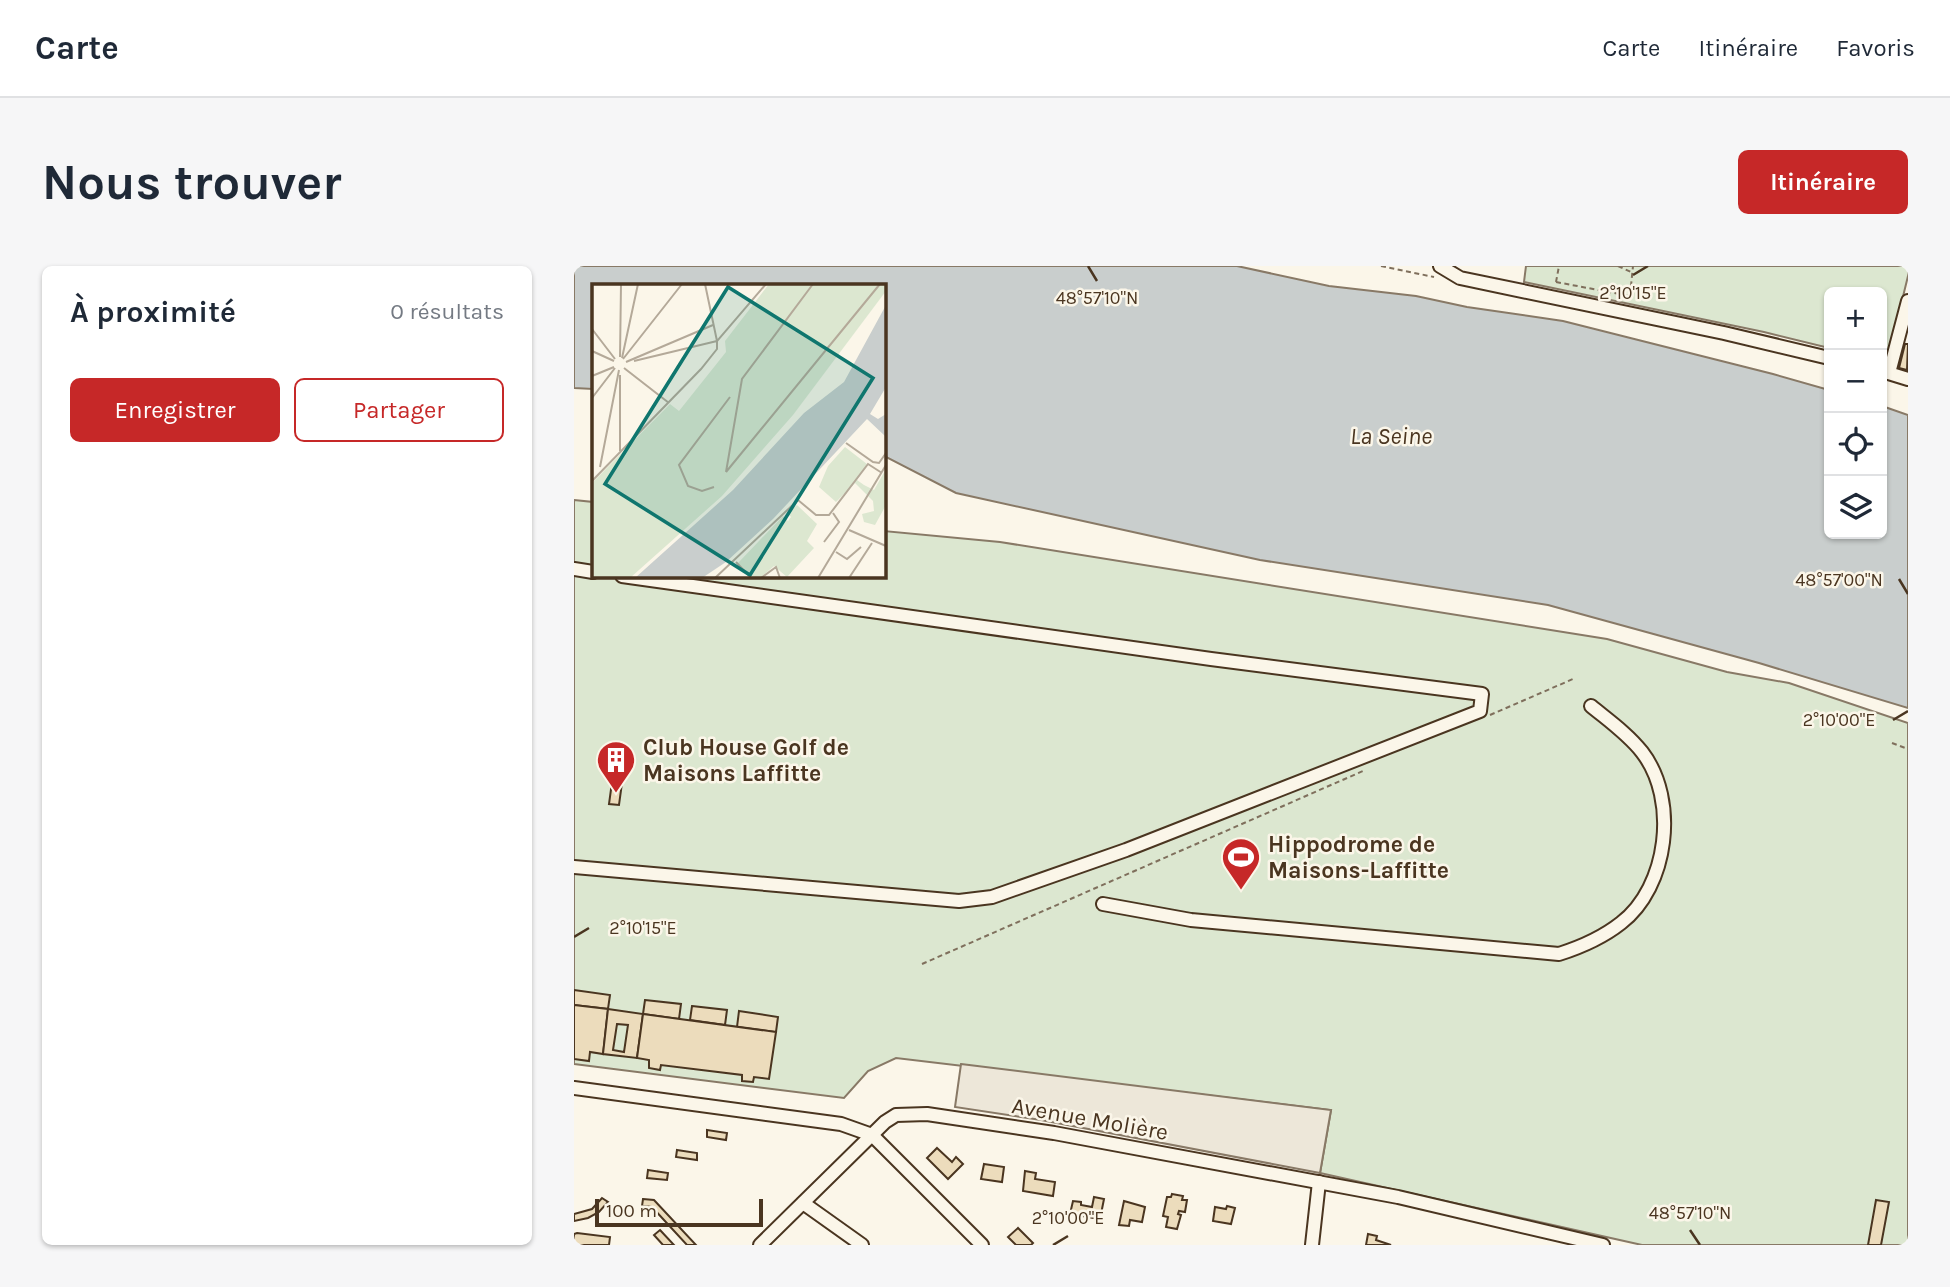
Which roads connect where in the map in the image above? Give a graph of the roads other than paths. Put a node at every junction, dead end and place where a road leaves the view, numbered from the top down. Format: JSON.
{"nodes":[{"id":1,"x":1440,"y":266,"type":"edge"},
{"id":2,"x":1908,"y":301,"type":"edge"},
{"id":3,"x":1824,"y":357,"type":"edge"},
{"id":4,"x":1887,"y":369,"type":"edge"},
{"id":5,"x":1887,"y":372,"type":"edge"},
{"id":6,"x":1908,"y":379,"type":"edge"},
{"id":7,"x":574,"y":569,"type":"edge"},
{"id":8,"x":592,"y":572,"type":"edge"},
{"id":9,"x":636,"y":578,"type":"edge"},
{"id":10,"x":1591,"y":706,"type":"dead end"},
{"id":11,"x":574,"y":867,"type":"edge"},
{"id":12,"x":1103,"y":904,"type":"dead end"},
{"id":13,"x":574,"y":1088,"type":"edge"},
{"id":14,"x":872,"y":1135,"type":"junction"},
{"id":15,"x":1319,"y":1182,"type":"junction"},
{"id":16,"x":803,"y":1203,"type":"junction"},
{"id":17,"x":760,"y":1245,"type":"edge"},
{"id":18,"x":862,"y":1245,"type":"edge"},
{"id":19,"x":982,"y":1245,"type":"edge"},
{"id":20,"x":1312,"y":1245,"type":"edge"},
{"id":21,"x":1603,"y":1245,"type":"edge"}],
"edges":[{"from":1,"to":3,"type":"street"},
{"from":2,"to":4,"type":"street"},
{"from":5,"to":6,"type":"street"},
{"from":7,"to":8,"type":"street"},
{"from":9,"to":11,"type":"street"},
{"from":10,"to":12,"type":"street"},
{"from":13,"to":14,"type":"street"},
{"from":14,"to":15,"type":"street","name":"Avenue Molière"},
{"from":14,"to":16,"type":"street","name":"Avenue Molière"},
{"from":14,"to":19,"type":"street"},
{"from":15,"to":20,"type":"street"},
{"from":15,"to":21,"type":"street","name":"Avenue Molière"},
{"from":16,"to":17,"type":"street","name":"Avenue Molière"},
{"from":16,"to":18,"type":"street"}]}
